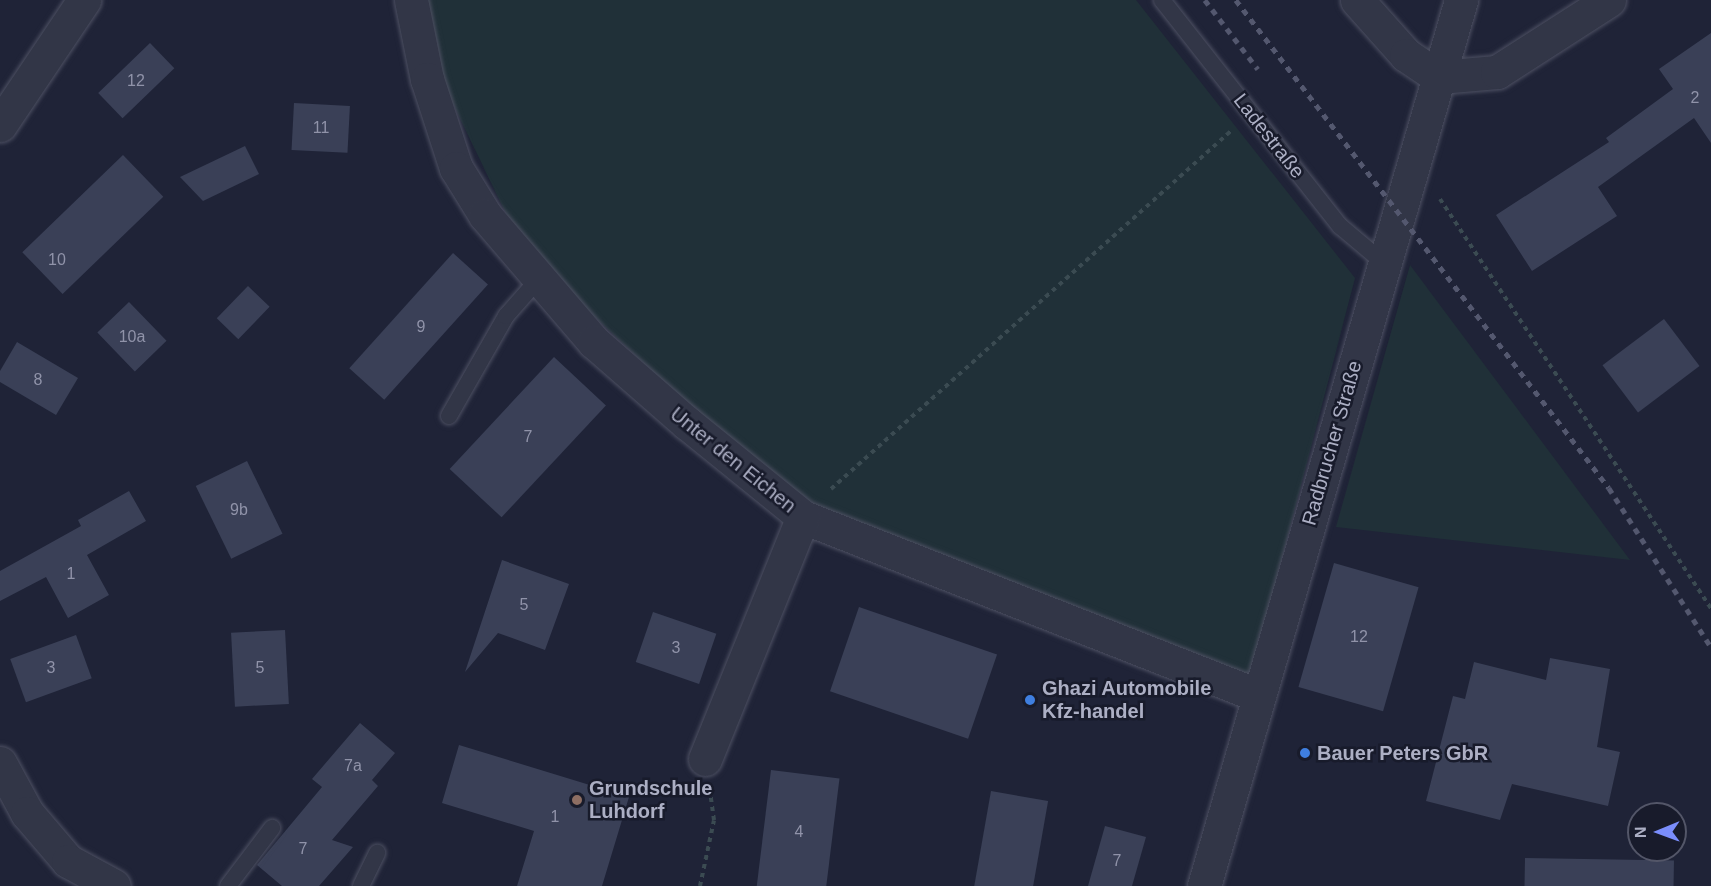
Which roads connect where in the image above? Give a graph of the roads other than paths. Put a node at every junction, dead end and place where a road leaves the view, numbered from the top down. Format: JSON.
{"nodes":[{"id":1,"x":84,"y":0,"type":"edge"},
{"id":2,"x":411,"y":0,"type":"edge"},
{"id":3,"x":1162,"y":0,"type":"edge"},
{"id":4,"x":1357,"y":0,"type":"edge"},
{"id":5,"x":1461,"y":0,"type":"edge"},
{"id":6,"x":1609,"y":0,"type":"edge"},
{"id":7,"x":1439,"y":77,"type":"junction"},
{"id":8,"x":0,"y":125,"type":"edge"},
{"id":9,"x":1384,"y":263,"type":"junction"},
{"id":10,"x":537,"y":281,"type":"junction"},
{"id":11,"x":449,"y":416,"type":"dead end"},
{"id":12,"x":803,"y":517,"type":"junction"},
{"id":13,"x":1259,"y":696,"type":"junction"},
{"id":14,"x":705,"y":759,"type":"road end"},
{"id":15,"x":0,"y":763,"type":"edge"},
{"id":16,"x":272,"y":828,"type":"dead end"},
{"id":17,"x":377,"y":853,"type":"dead end"},
{"id":18,"x":114,"y":886,"type":"edge"},
{"id":19,"x":228,"y":886,"type":"edge"},
{"id":20,"x":360,"y":886,"type":"edge"},
{"id":21,"x":1204,"y":886,"type":"edge"}],
"edges":[{"from":1,"to":8,"type":"street"},
{"from":2,"to":10,"type":"street","name":"Unter den Eichen"},
{"from":3,"to":9,"type":"lane","name":"Ladestraße"},
{"from":4,"to":7,"type":"street"},
{"from":5,"to":7,"type":"street","name":"Radbrucher Straße"},
{"from":6,"to":7,"type":"street"},
{"from":7,"to":9,"type":"street","name":"Radbrucher Straße"},
{"from":9,"to":13,"type":"street","name":"Radbrucher Straße"},
{"from":10,"to":11,"type":"lane"},
{"from":10,"to":12,"type":"street","name":"Unter den Eichen"},
{"from":12,"to":13,"type":"street","name":"Unter den Eichen"},
{"from":12,"to":14,"type":"street"},
{"from":13,"to":21,"type":"street","name":"Radbrucher Straße"},
{"from":15,"to":18,"type":"street"},
{"from":16,"to":19,"type":"lane"},
{"from":17,"to":20,"type":"lane"}]}
